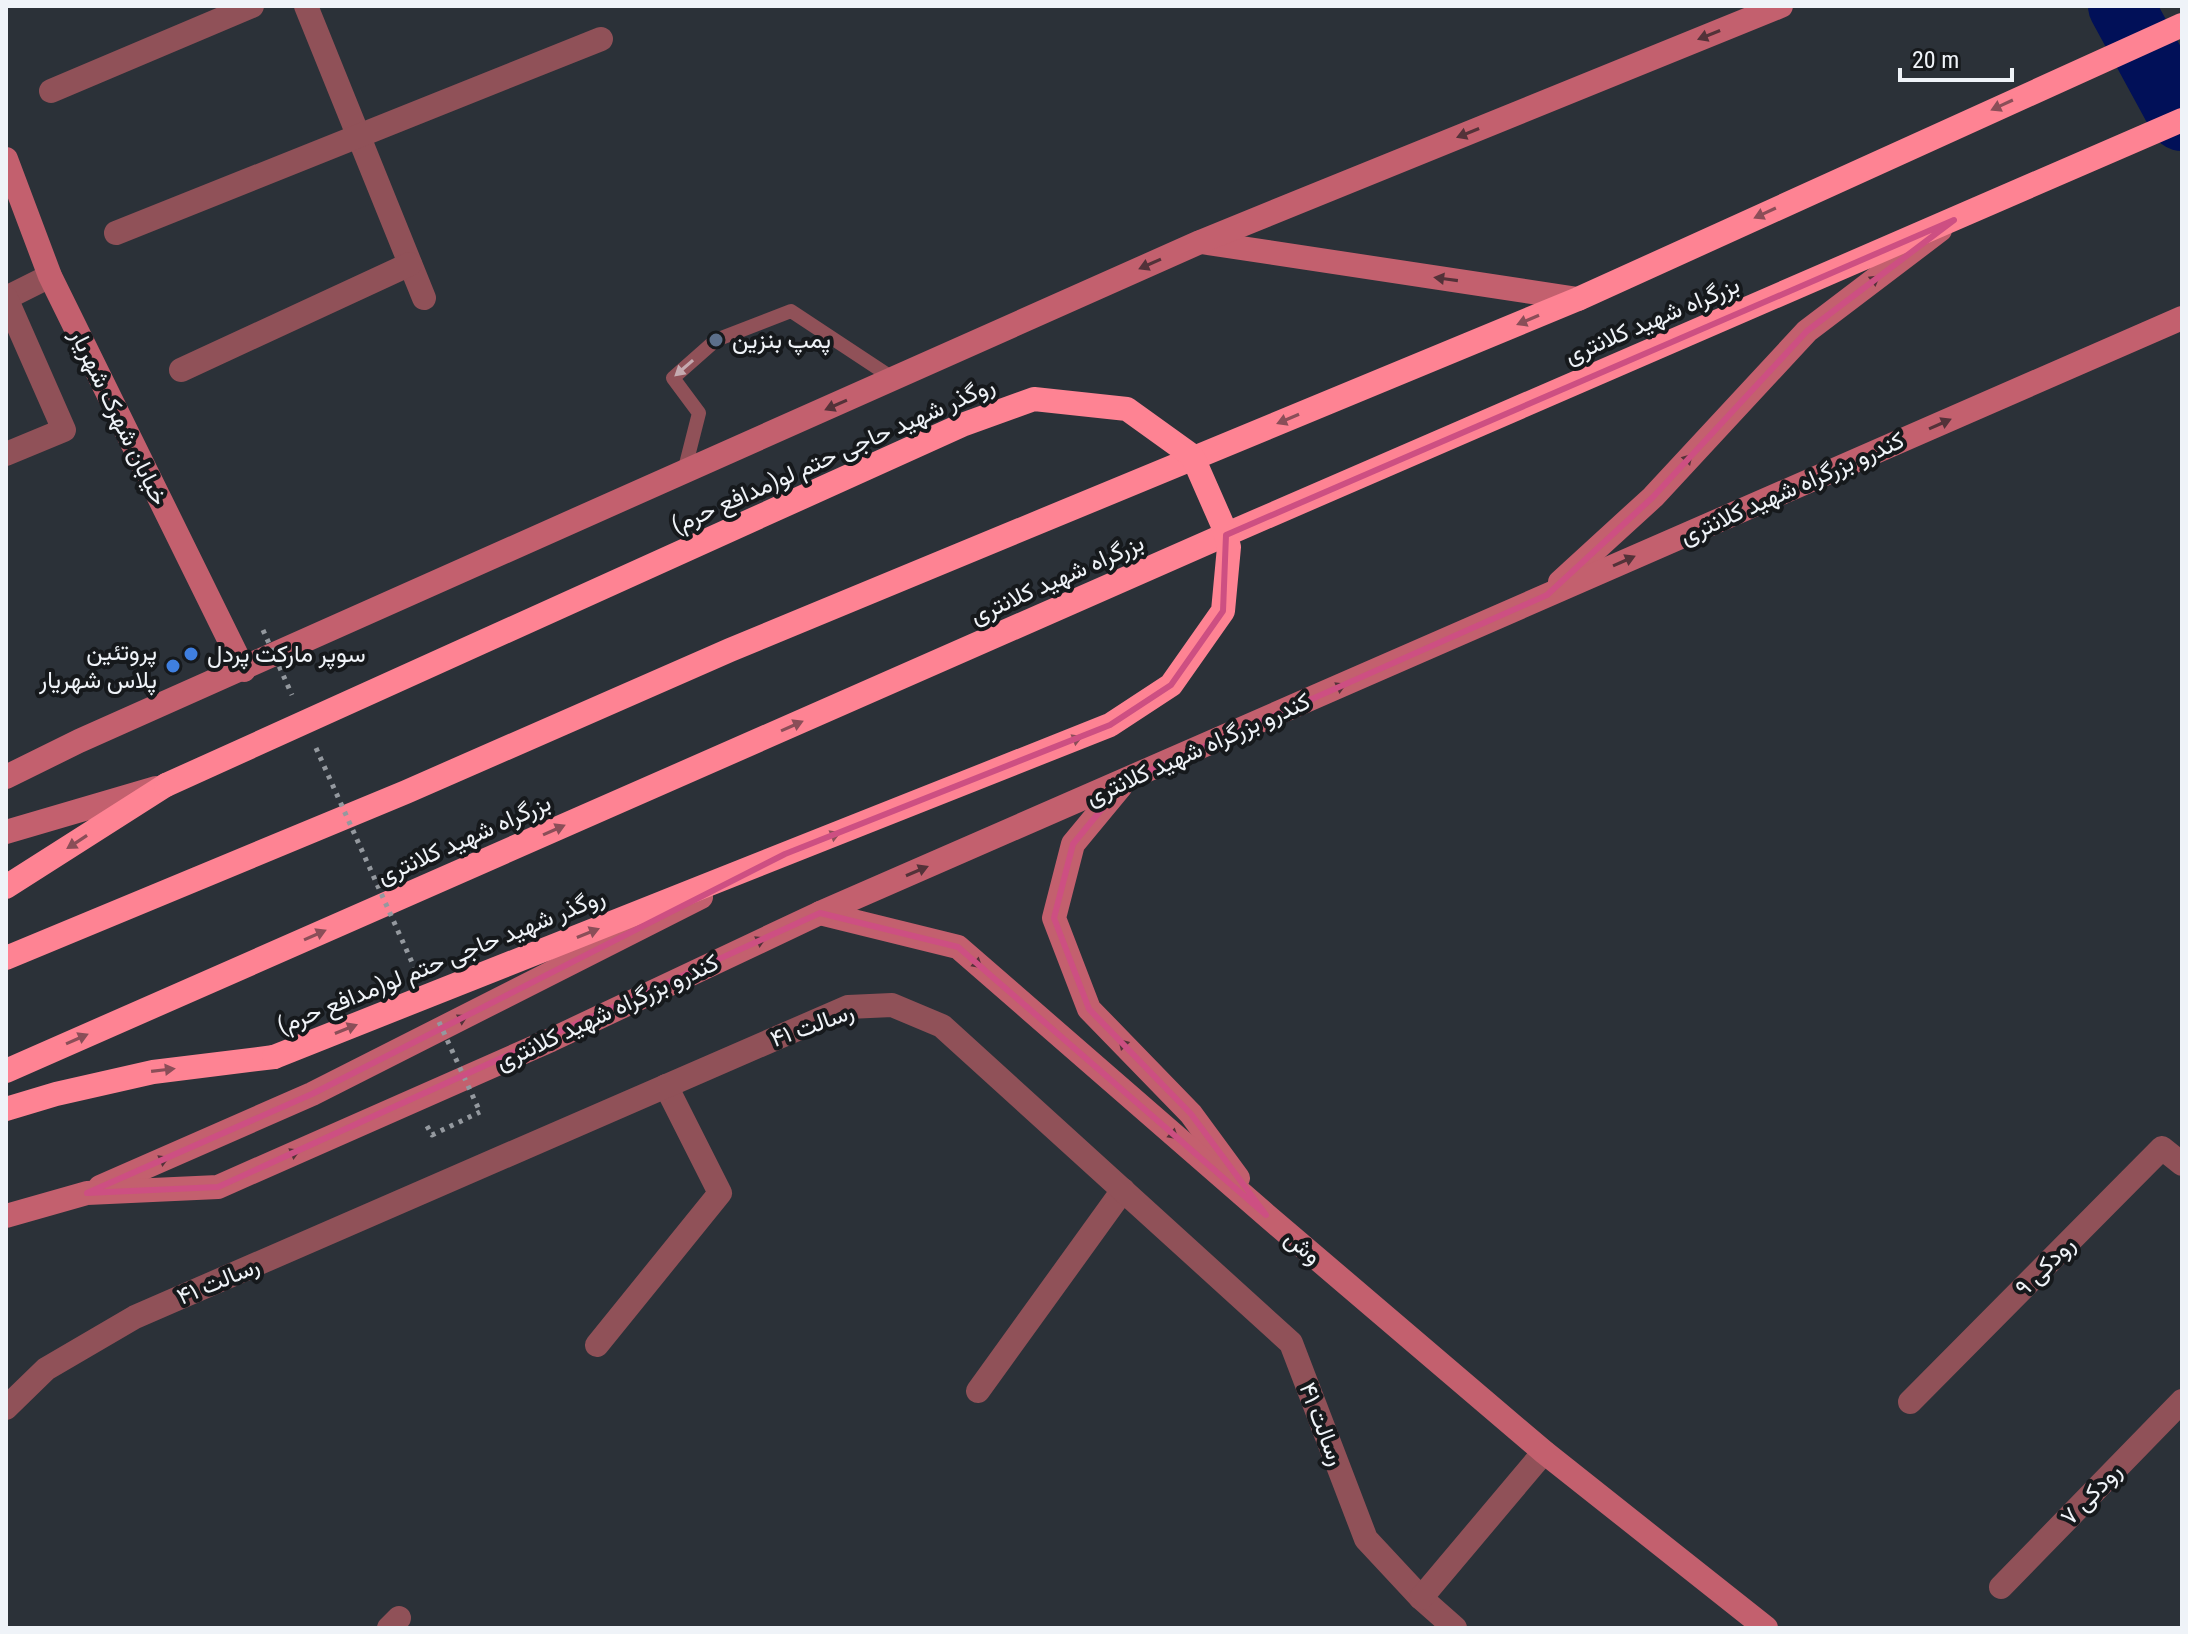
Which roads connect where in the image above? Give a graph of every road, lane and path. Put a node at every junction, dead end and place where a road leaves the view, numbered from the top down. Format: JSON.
{"nodes":[{"id":1,"x":252,"y":6,"type":"edge"},
{"id":2,"x":306,"y":6,"type":"edge"},
{"id":3,"x":1781,"y":6,"type":"edge"},
{"id":4,"x":2175,"y":28,"type":"edge"},
{"id":5,"x":601,"y":39,"type":"dead end"},
{"id":6,"x":51,"y":91,"type":"dead end"},
{"id":7,"x":2182,"y":120,"type":"edge"},
{"id":8,"x":358,"y":135,"type":"junction"},
{"id":9,"x":6,"y":159,"type":"edge"},
{"id":10,"x":1954,"y":220,"type":"junction"},
{"id":11,"x":116,"y":233,"type":"dead end"},
{"id":12,"x":1200,"y":242,"type":"junction"},
{"id":13,"x":410,"y":264,"type":"junction"},
{"id":14,"x":50,"y":276,"type":"junction"},
{"id":15,"x":6,"y":298,"type":"edge"},
{"id":16,"x":424,"y":298,"type":"dead end"},
{"id":17,"x":1578,"y":299,"type":"junction"},
{"id":18,"x":2182,"y":318,"type":"edge"},
{"id":19,"x":181,"y":370,"type":"dead end"},
{"id":20,"x":894,"y":379,"type":"junction"},
{"id":21,"x":6,"y":454,"type":"edge"},
{"id":22,"x":684,"y":472,"type":"junction"},
{"id":23,"x":1547,"y":595,"type":"junction"},
{"id":24,"x":263,"y":630,"type":"dead end"},
{"id":25,"x":244,"y":670,"type":"junction"},
{"id":26,"x":294,"y":701,"type":"dead end"},
{"id":27,"x":314,"y":744,"type":"dead end"},
{"id":28,"x":6,"y":777,"type":"edge"},
{"id":29,"x":1124,"y":782,"type":"junction"},
{"id":30,"x":166,"y":785,"type":"junction"},
{"id":31,"x":6,"y":832,"type":"edge"},
{"id":32,"x":785,"y":854,"type":"junction"},
{"id":33,"x":6,"y":887,"type":"edge"},
{"id":34,"x":820,"y":913,"type":"junction"},
{"id":35,"x":6,"y":958,"type":"edge"},
{"id":36,"x":416,"y":970,"type":"dead end"},
{"id":37,"x":435,"y":1013,"type":"dead end"},
{"id":38,"x":6,"y":1071,"type":"edge"},
{"id":39,"x":666,"y":1086,"type":"junction"},
{"id":40,"x":6,"y":1109,"type":"edge"},
{"id":41,"x":432,"y":1135,"type":"dead end"},
{"id":42,"x":2182,"y":1164,"type":"edge"},
{"id":43,"x":1123,"y":1190,"type":"junction"},
{"id":44,"x":87,"y":1193,"type":"junction"},
{"id":45,"x":1266,"y":1215,"type":"junction"},
{"id":46,"x":6,"y":1216,"type":"edge"},
{"id":47,"x":597,"y":1345,"type":"dead end"},
{"id":48,"x":978,"y":1391,"type":"dead end"},
{"id":49,"x":2182,"y":1401,"type":"edge"},
{"id":50,"x":1910,"y":1402,"type":"dead end"},
{"id":51,"x":6,"y":1408,"type":"edge"},
{"id":52,"x":1544,"y":1452,"type":"junction"},
{"id":53,"x":2001,"y":1587,"type":"dead end"},
{"id":54,"x":1421,"y":1598,"type":"junction"},
{"id":55,"x":1455,"y":1628,"type":"edge"},
{"id":56,"x":1766,"y":1628,"type":"edge"}],
"edges":[{"from":1,"to":6,"type":"street"},
{"from":2,"to":8,"type":"street"},
{"from":3,"to":12,"type":"main road","one_way":true},
{"from":4,"to":17,"type":"highway","name":"بزرگراه شهید کلانتری","one_way":true},
{"from":5,"to":8,"type":"street"},
{"from":7,"to":10,"type":"highway","name":"بزرگراه شهید کلانتری"},
{"from":8,"to":11,"type":"street"},
{"from":8,"to":13,"type":"street"},
{"from":9,"to":14,"type":"main road","name":"خیابان شهرک شهریار"},
{"from":23,"to":10,"type":"main road","one_way":true},
{"from":38,"to":10,"type":"highway","name":"بزرگراه شهید کلانتری","one_way":true},
{"from":17,"to":12,"type":"main road","one_way":true},
{"from":12,"to":20,"type":"main road","one_way":true},
{"from":13,"to":16,"type":"street"},
{"from":13,"to":19,"type":"street"},
{"from":14,"to":15,"type":"street"},
{"from":14,"to":25,"type":"main road","name":"خیابان شهرک شهریار"},
{"from":15,"to":21,"type":"street"},
{"from":17,"to":35,"type":"highway","name":"بزرگراه شهید کلانتری","one_way":true},
{"from":23,"to":18,"type":"main road","name":"کندرو بزرگراه شهید کلانتری","one_way":true},
{"from":20,"to":22,"type":"main road","one_way":true},
{"from":20,"to":22,"type":"lane","one_way":true},
{"from":22,"to":25,"type":"main road"},
{"from":29,"to":23,"type":"main road","name":"کندرو بزرگراه شهید کلانتری","one_way":true},
{"from":24,"to":26,"type":"path","bridge":true},
{"from":25,"to":28,"type":"main road"},
{"from":27,"to":36,"type":"path","bridge":true},
{"from":34,"to":29,"type":"main road","name":"کندرو بزرگراه شهید کلانتری","one_way":true},
{"from":45,"to":29,"type":"main road","one_way":true},
{"from":30,"to":31,"type":"main road"},
{"from":32,"to":30,"type":"highway","name":"روگذر شهید حاجی حتم لو(مدافع حرم)","one_way":true,"bridge":true},
{"from":30,"to":33,"type":"highway","name":"روگذر شهید حاجی حتم لو(مدافع حرم)","one_way":true},
{"from":40,"to":32,"type":"highway","name":"روگذر شهید حاجی حتم لو(مدافع حرم)","one_way":true,"bridge":true},
{"from":44,"to":32,"type":"main road","one_way":true,"bridge":true},
{"from":44,"to":34,"type":"main road","name":"کندرو بزرگراه شهید کلانتری","one_way":true},
{"from":34,"to":45,"type":"main road","name":"وش","one_way":true},
{"from":37,"to":41,"type":"path","bridge":true},
{"from":39,"to":43,"type":"street","name":"۴۱ رسالت"},
{"from":39,"to":47,"type":"street"},
{"from":39,"to":51,"type":"street","name":"۴۱ رسالت"},
{"from":42,"to":50,"type":"street","name":"رودکی ۹"},
{"from":43,"to":48,"type":"street"},
{"from":43,"to":54,"type":"street","name":"۴۱ رسالت"},
{"from":44,"to":46,"type":"main road"},
{"from":45,"to":52,"type":"main road","name":"وش"},
{"from":49,"to":53,"type":"street","name":"رودکی ۷"},
{"from":52,"to":54,"type":"street"},
{"from":52,"to":56,"type":"main road","name":"وش"},
{"from":54,"to":55,"type":"street","name":"۴۱ رسالت"}]}
